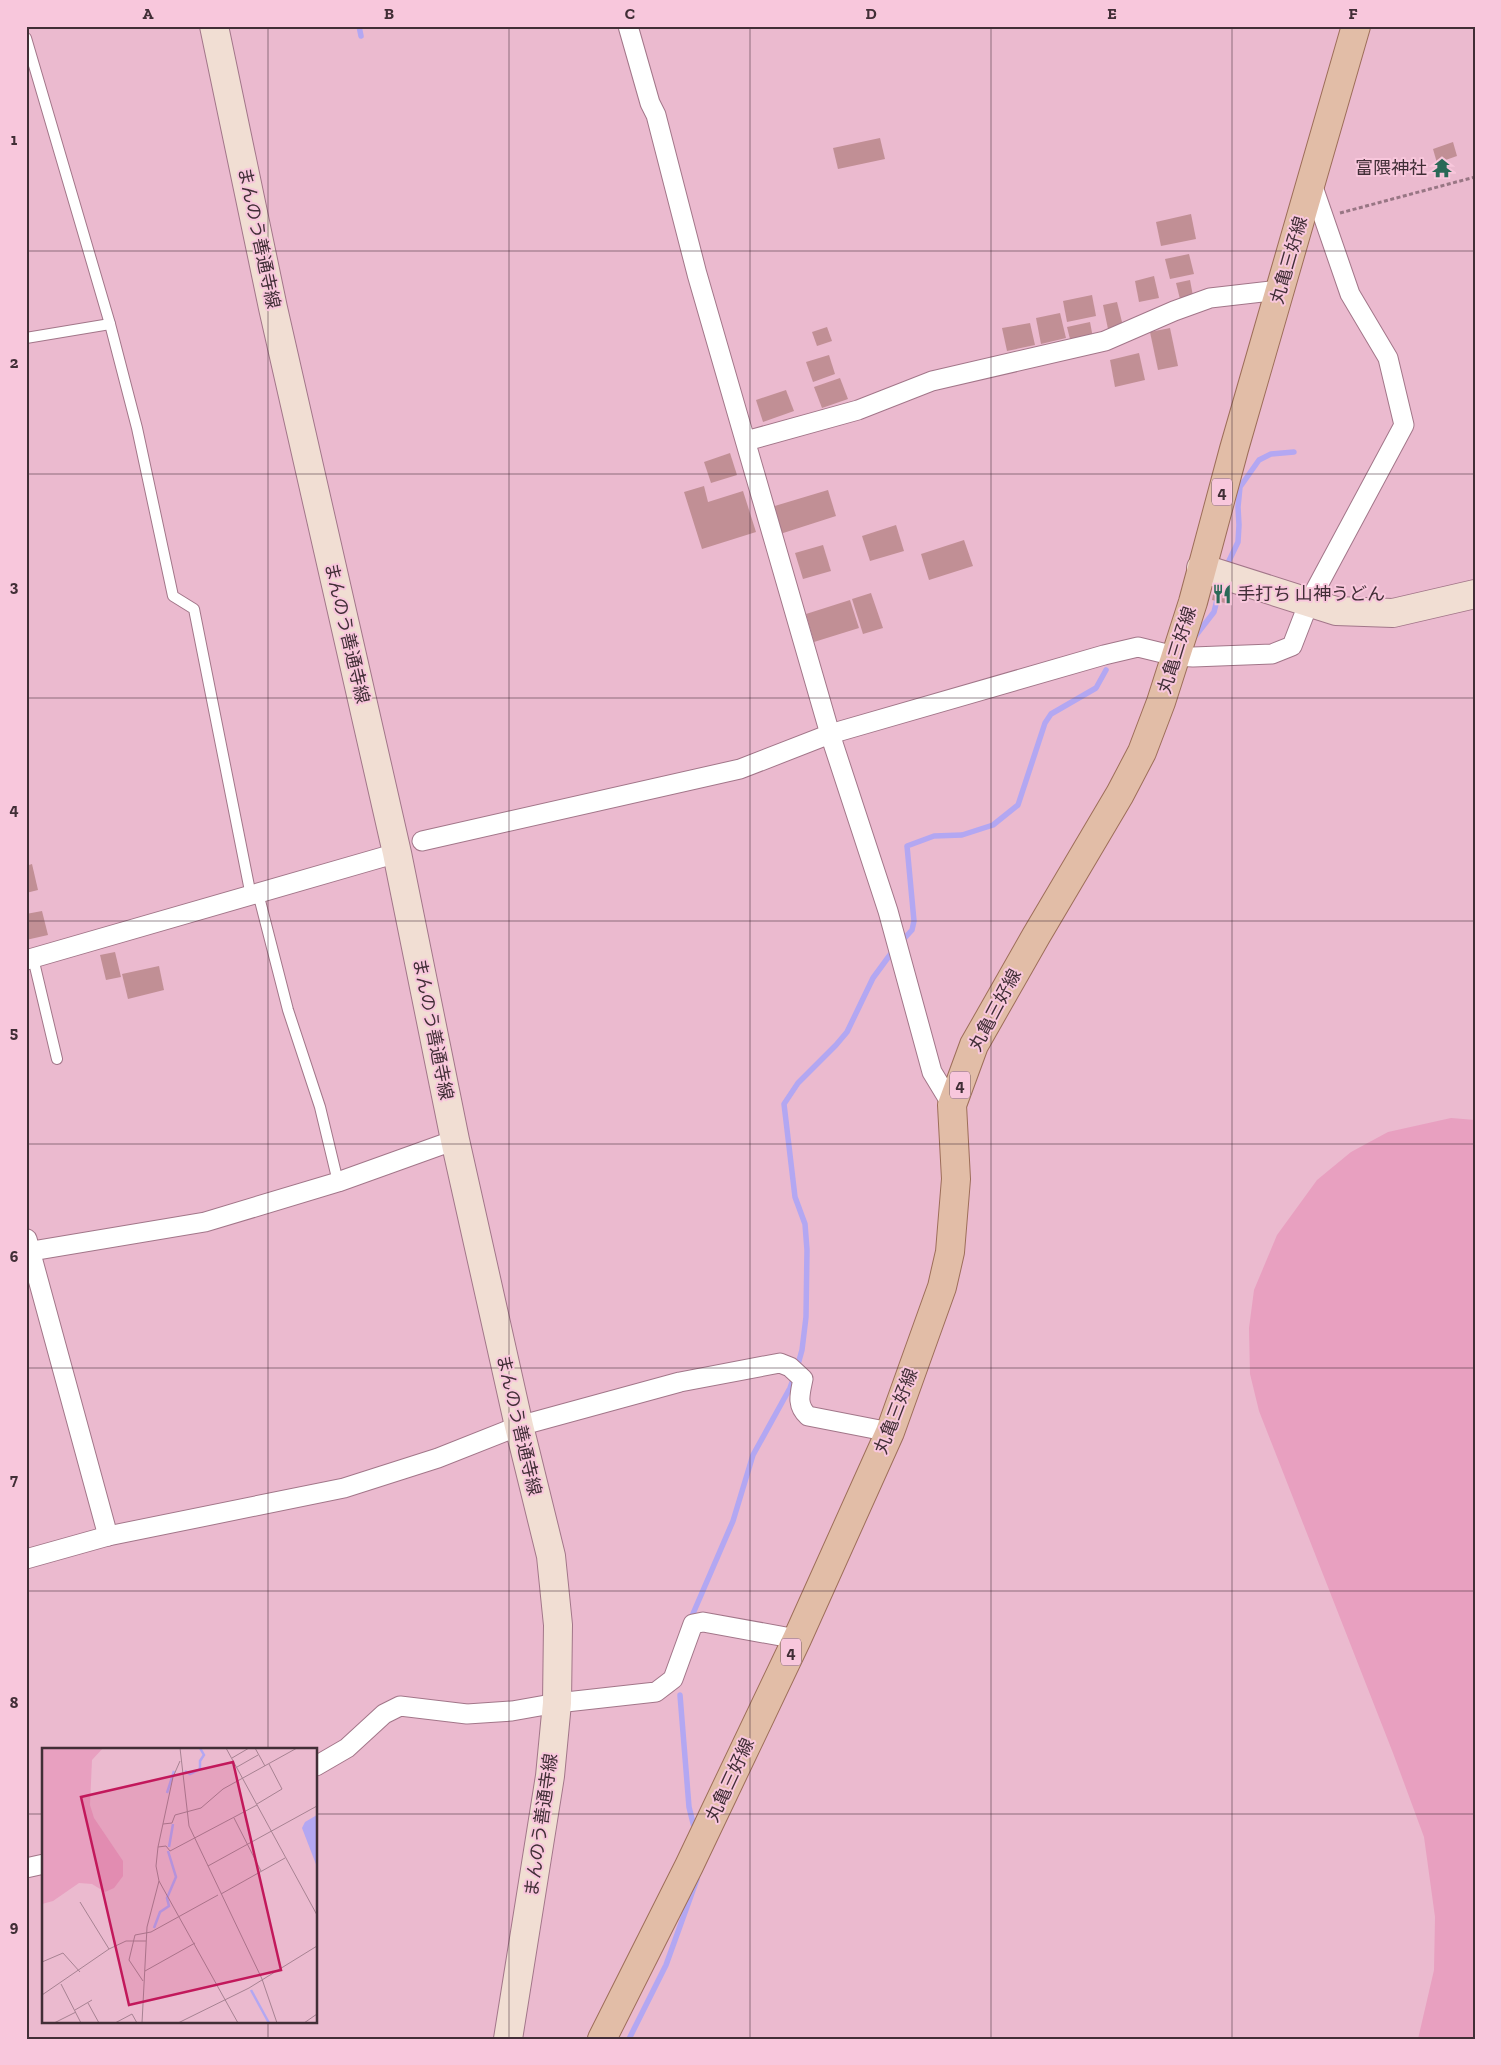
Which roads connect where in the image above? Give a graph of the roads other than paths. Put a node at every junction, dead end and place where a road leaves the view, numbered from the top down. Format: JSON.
{"nodes":[{"id":1,"x":214,"y":26,"type":"edge"},
{"id":2,"x":628,"y":26,"type":"edge"},
{"id":3,"x":1356,"y":26,"type":"edge"},
{"id":4,"x":26,"y":38,"type":"edge"},
{"id":5,"x":1312,"y":181,"type":"junction"},
{"id":6,"x":1280,"y":290,"type":"junction"},
{"id":7,"x":110,"y":324,"type":"junction"},
{"id":8,"x":26,"y":338,"type":"edge"},
{"id":9,"x":746,"y":441,"type":"junction"},
{"id":10,"x":1216,"y":573,"type":"junction"},
{"id":11,"x":1475,"y":594,"type":"edge"},
{"id":12,"x":1309,"y":602,"type":"junction"},
{"id":13,"x":1175,"y":656,"type":"junction"},
{"id":14,"x":830,"y":734,"type":"junction"},
{"id":15,"x":422,"y":841,"type":"dead end"},
{"id":16,"x":397,"y":853,"type":"junction"},
{"id":17,"x":254,"y":894,"type":"junction"},
{"id":18,"x":30,"y":959,"type":"edge"},
{"id":19,"x":57,"y":1059,"type":"dead end"},
{"id":20,"x":952,"y":1105,"type":"junction"},
{"id":21,"x":455,"y":1140,"type":"junction"},
{"id":22,"x":338,"y":1182,"type":"junction"},
{"id":23,"x":28,"y":1247,"type":"edge"},
{"id":24,"x":519,"y":1426,"type":"junction"},
{"id":25,"x":890,"y":1432,"type":"junction"},
{"id":26,"x":108,"y":1536,"type":"junction"},
{"id":27,"x":26,"y":1559,"type":"edge"},
{"id":28,"x":797,"y":1639,"type":"junction"},
{"id":29,"x":557,"y":1703,"type":"junction"},
{"id":30,"x":318,"y":1765,"type":"edge"},
{"id":31,"x":42,"y":1864,"type":"edge"},
{"id":32,"x":26,"y":1868,"type":"edge"},
{"id":33,"x":508,"y":2039,"type":"edge"},
{"id":34,"x":602,"y":2039,"type":"edge"}],
"edges":[{"from":1,"to":16,"type":"main road","name":"まんのう善通寺線"},
{"from":2,"to":9,"type":"street"},
{"from":3,"to":5,"type":"main road","name":"丸亀三好線","number":"4"},
{"from":4,"to":7,"type":"lane"},
{"from":5,"to":6,"type":"main road","name":"丸亀三好線","number":"4"},
{"from":5,"to":12,"type":"street"},
{"from":6,"to":9,"type":"street"},
{"from":6,"to":10,"type":"main road","name":"丸亀三好線","number":"4"},
{"from":7,"to":8,"type":"lane"},
{"from":7,"to":17,"type":"lane"},
{"from":9,"to":14,"type":"street"},
{"from":10,"to":12,"type":"main road"},
{"from":10,"to":13,"type":"main road","name":"丸亀三好線","number":"4"},
{"from":11,"to":12,"type":"main road"},
{"from":12,"to":13,"type":"street"},
{"from":13,"to":14,"type":"street"},
{"from":13,"to":20,"type":"main road","name":"丸亀三好線","number":"4"},
{"from":14,"to":15,"type":"street"},
{"from":14,"to":20,"type":"street"},
{"from":16,"to":17,"type":"street"},
{"from":16,"to":21,"type":"main road","name":"まんのう善通寺線"},
{"from":17,"to":18,"type":"street"},
{"from":17,"to":22,"type":"lane"},
{"from":18,"to":19,"type":"lane"},
{"from":20,"to":25,"type":"main road","name":"丸亀三好線","number":"4"},
{"from":21,"to":22,"type":"street"},
{"from":21,"to":24,"type":"main road","name":"まんのう善通寺線"},
{"from":22,"to":23,"type":"street"},
{"from":23,"to":26,"type":"street"},
{"from":24,"to":25,"type":"street"},
{"from":24,"to":26,"type":"street"},
{"from":24,"to":29,"type":"main road","name":"まんのう善通寺線"},
{"from":25,"to":28,"type":"main road","name":"丸亀三好線","number":"4"},
{"from":26,"to":27,"type":"street"},
{"from":28,"to":29,"type":"street"},
{"from":28,"to":34,"type":"main road","name":"丸亀三好線","number":"4"},
{"from":29,"to":30,"type":"street"},
{"from":29,"to":33,"type":"main road","name":"まんのう善通寺線"},
{"from":31,"to":32,"type":"street"}]}
